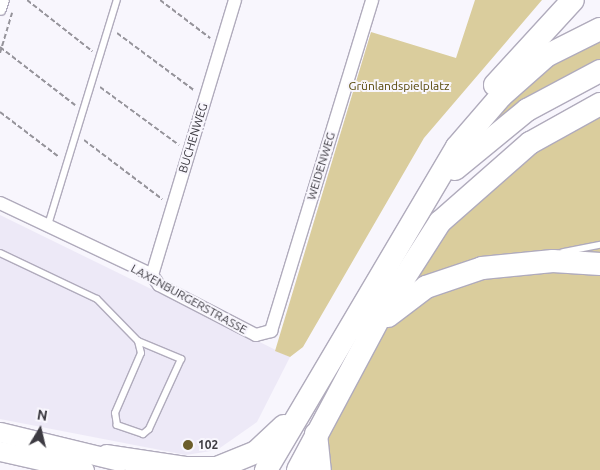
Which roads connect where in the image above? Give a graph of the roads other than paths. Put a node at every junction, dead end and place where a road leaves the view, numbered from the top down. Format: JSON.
{"nodes":[{"id":1,"x":3,"y":0,"type":"edge"},
{"id":2,"x":117,"y":0,"type":"edge"},
{"id":3,"x":235,"y":0,"type":"edge"},
{"id":4,"x":372,"y":0,"type":"edge"},
{"id":5,"x":573,"y":0,"type":"edge"},
{"id":6,"x":0,"y":9,"type":"edge"},
{"id":7,"x":600,"y":29,"type":"edge"},
{"id":8,"x":600,"y":71,"type":"edge"},
{"id":9,"x":600,"y":89,"type":"edge"},
{"id":10,"x":600,"y":104,"type":"edge"},
{"id":11,"x":0,"y":203,"type":"edge"},
{"id":12,"x":414,"y":214,"type":"junction"},
{"id":13,"x":48,"y":225,"type":"junction"},
{"id":14,"x":600,"y":246,"type":"edge"},
{"id":15,"x":0,"y":253,"type":"edge"},
{"id":16,"x":553,"y":261,"type":"junction"},
{"id":17,"x":600,"y":264,"type":"edge"},
{"id":18,"x":152,"y":276,"type":"junction"},
{"id":19,"x":271,"y":331,"type":"joint"},
{"id":20,"x":370,"y":338,"type":"junction"},
{"id":21,"x":138,"y":341,"type":"junction"},
{"id":22,"x":295,"y":418,"type":"junction"},
{"id":23,"x":0,"y":432,"type":"edge"},
{"id":24,"x":316,"y":434,"type":"junction"},
{"id":25,"x":0,"y":451,"type":"edge"},
{"id":26,"x":107,"y":456,"type":"junction"},
{"id":27,"x":84,"y":470,"type":"edge"},
{"id":28,"x":148,"y":470,"type":"edge"},
{"id":29,"x":266,"y":470,"type":"edge"},
{"id":30,"x":298,"y":470,"type":"edge"},
{"id":31,"x":320,"y":470,"type":"edge"}],
"edges":[{"from":1,"to":6,"type":"street"},
{"from":2,"to":13,"type":"lane"},
{"from":3,"to":18,"type":"street","name":"BUCHENWEG"},
{"from":4,"to":19,"type":"street","name":"WEIDENWEG"},
{"from":5,"to":12,"type":"highway"},
{"from":7,"to":12,"type":"highway"},
{"from":8,"to":12,"type":"highway"},
{"from":9,"to":12,"type":"highway"},
{"from":10,"to":20,"type":"highway"},
{"from":11,"to":13,"type":"street","name":"LAXENBURGERSTRASSE"},
{"from":12,"to":22,"type":"highway"},
{"from":13,"to":18,"type":"street","name":"LAXENBURGERSTRASSE"},
{"from":14,"to":16,"type":"lane"},
{"from":15,"to":21,"type":"lane"},
{"from":16,"to":17,"type":"highway"},
{"from":16,"to":20,"type":"highway"},
{"from":18,"to":19,"type":"street","name":"LAXENBURGERSTRASSE"},
{"from":20,"to":24,"type":"highway"},
{"from":21,"to":21,"type":"lane"},
{"from":22,"to":26,"type":"highway"},
{"from":22,"to":29,"type":"highway"},
{"from":23,"to":26,"type":"main road"},
{"from":24,"to":30,"type":"highway"},
{"from":24,"to":31,"type":"highway"},
{"from":25,"to":27,"type":"main road"},
{"from":26,"to":28,"type":"main road"}]}
